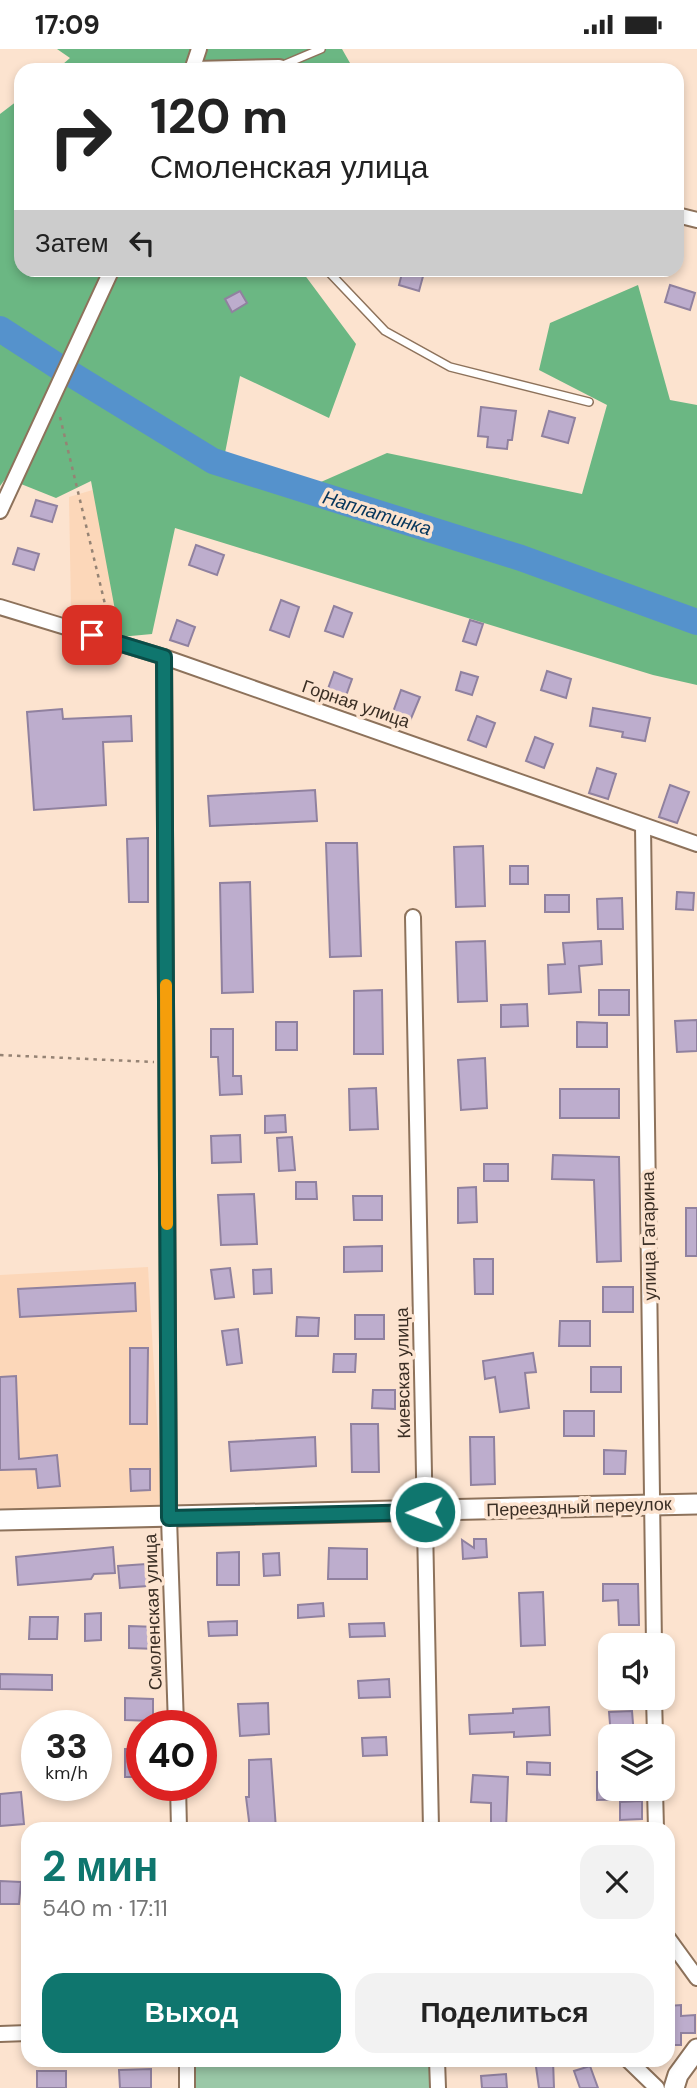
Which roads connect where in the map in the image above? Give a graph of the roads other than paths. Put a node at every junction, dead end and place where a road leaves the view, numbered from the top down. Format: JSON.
{"nodes":[{"id":1,"x":321,"y":49,"type":"edge"},
{"id":2,"x":294,"y":63,"type":"edge"},
{"id":3,"x":108,"y":277,"type":"edge"},
{"id":4,"x":334,"y":277,"type":"edge"},
{"id":5,"x":589,"y":402,"type":"dead end"},
{"id":6,"x":0,"y":510,"type":"edge"},
{"id":7,"x":0,"y":607,"type":"edge"},
{"id":8,"x":164,"y":657,"type":"junction"},
{"id":9,"x":643,"y":826,"type":"junction"},
{"id":10,"x":697,"y":844,"type":"edge"},
{"id":11,"x":413,"y":917,"type":"dead end"},
{"id":12,"x":697,"y":1504,"type":"edge"},
{"id":13,"x":652,"y":1505,"type":"junction"},
{"id":14,"x":425,"y":1512,"type":"junction"},
{"id":15,"x":169,"y":1518,"type":"junction"},
{"id":16,"x":0,"y":1520,"type":"edge"},
{"id":17,"x":654,"y":1633,"type":"edge"},
{"id":18,"x":175,"y":1710,"type":"edge"},
{"id":19,"x":178,"y":1801,"type":"edge"},
{"id":20,"x":655,"y":1801,"type":"edge"},
{"id":21,"x":179,"y":1822,"type":"edge"},
{"id":22,"x":431,"y":1822,"type":"edge"},
{"id":23,"x":656,"y":1822,"type":"edge"},
{"id":24,"x":675,"y":1947,"type":"edge"},
{"id":25,"x":697,"y":1977,"type":"edge"},
{"id":26,"x":21,"y":2033,"type":"edge"},
{"id":27,"x":0,"y":2034,"type":"edge"},
{"id":28,"x":697,"y":2049,"type":"edge"},
{"id":29,"x":187,"y":2067,"type":"edge"},
{"id":30,"x":437,"y":2067,"type":"edge"},
{"id":31,"x":635,"y":2067,"type":"edge"},
{"id":32,"x":187,"y":2088,"type":"edge"},
{"id":33,"x":438,"y":2088,"type":"edge"},
{"id":34,"x":657,"y":2088,"type":"edge"},
{"id":35,"x":674,"y":2088,"type":"edge"}],
"edges":[{"from":1,"to":2,"type":"lane"},
{"from":3,"to":6,"type":"street"},
{"from":4,"to":5,"type":"lane"},
{"from":7,"to":8,"type":"street","name":"Горная улица"},
{"from":8,"to":9,"type":"street","name":"Горная улица"},
{"from":8,"to":15,"type":"street","name":"Смоленская улица"},
{"from":9,"to":10,"type":"street","name":"Горная улица"},
{"from":9,"to":13,"type":"street","name":"улица Гагарина"},
{"from":11,"to":14,"type":"street","name":"Киевская улица"},
{"from":12,"to":13,"type":"street","name":"Переездный переулок"},
{"from":13,"to":14,"type":"street","name":"Переездный переулок"},
{"from":13,"to":17,"type":"street","name":"улица Гагарина"},
{"from":14,"to":15,"type":"street","name":"Переездный переулок"},
{"from":14,"to":22,"type":"street","name":"Киевская улица"},
{"from":15,"to":16,"type":"street","name":"Переездный переулок"},
{"from":15,"to":18,"type":"street","name":"Смоленская улица"},
{"from":19,"to":21,"type":"street"},
{"from":20,"to":23,"type":"street"},
{"from":24,"to":25,"type":"street"},
{"from":26,"to":27,"type":"street"},
{"from":28,"to":35,"type":"street"},
{"from":29,"to":32,"type":"street"},
{"from":30,"to":33,"type":"street"},
{"from":31,"to":34,"type":"street"}]}
